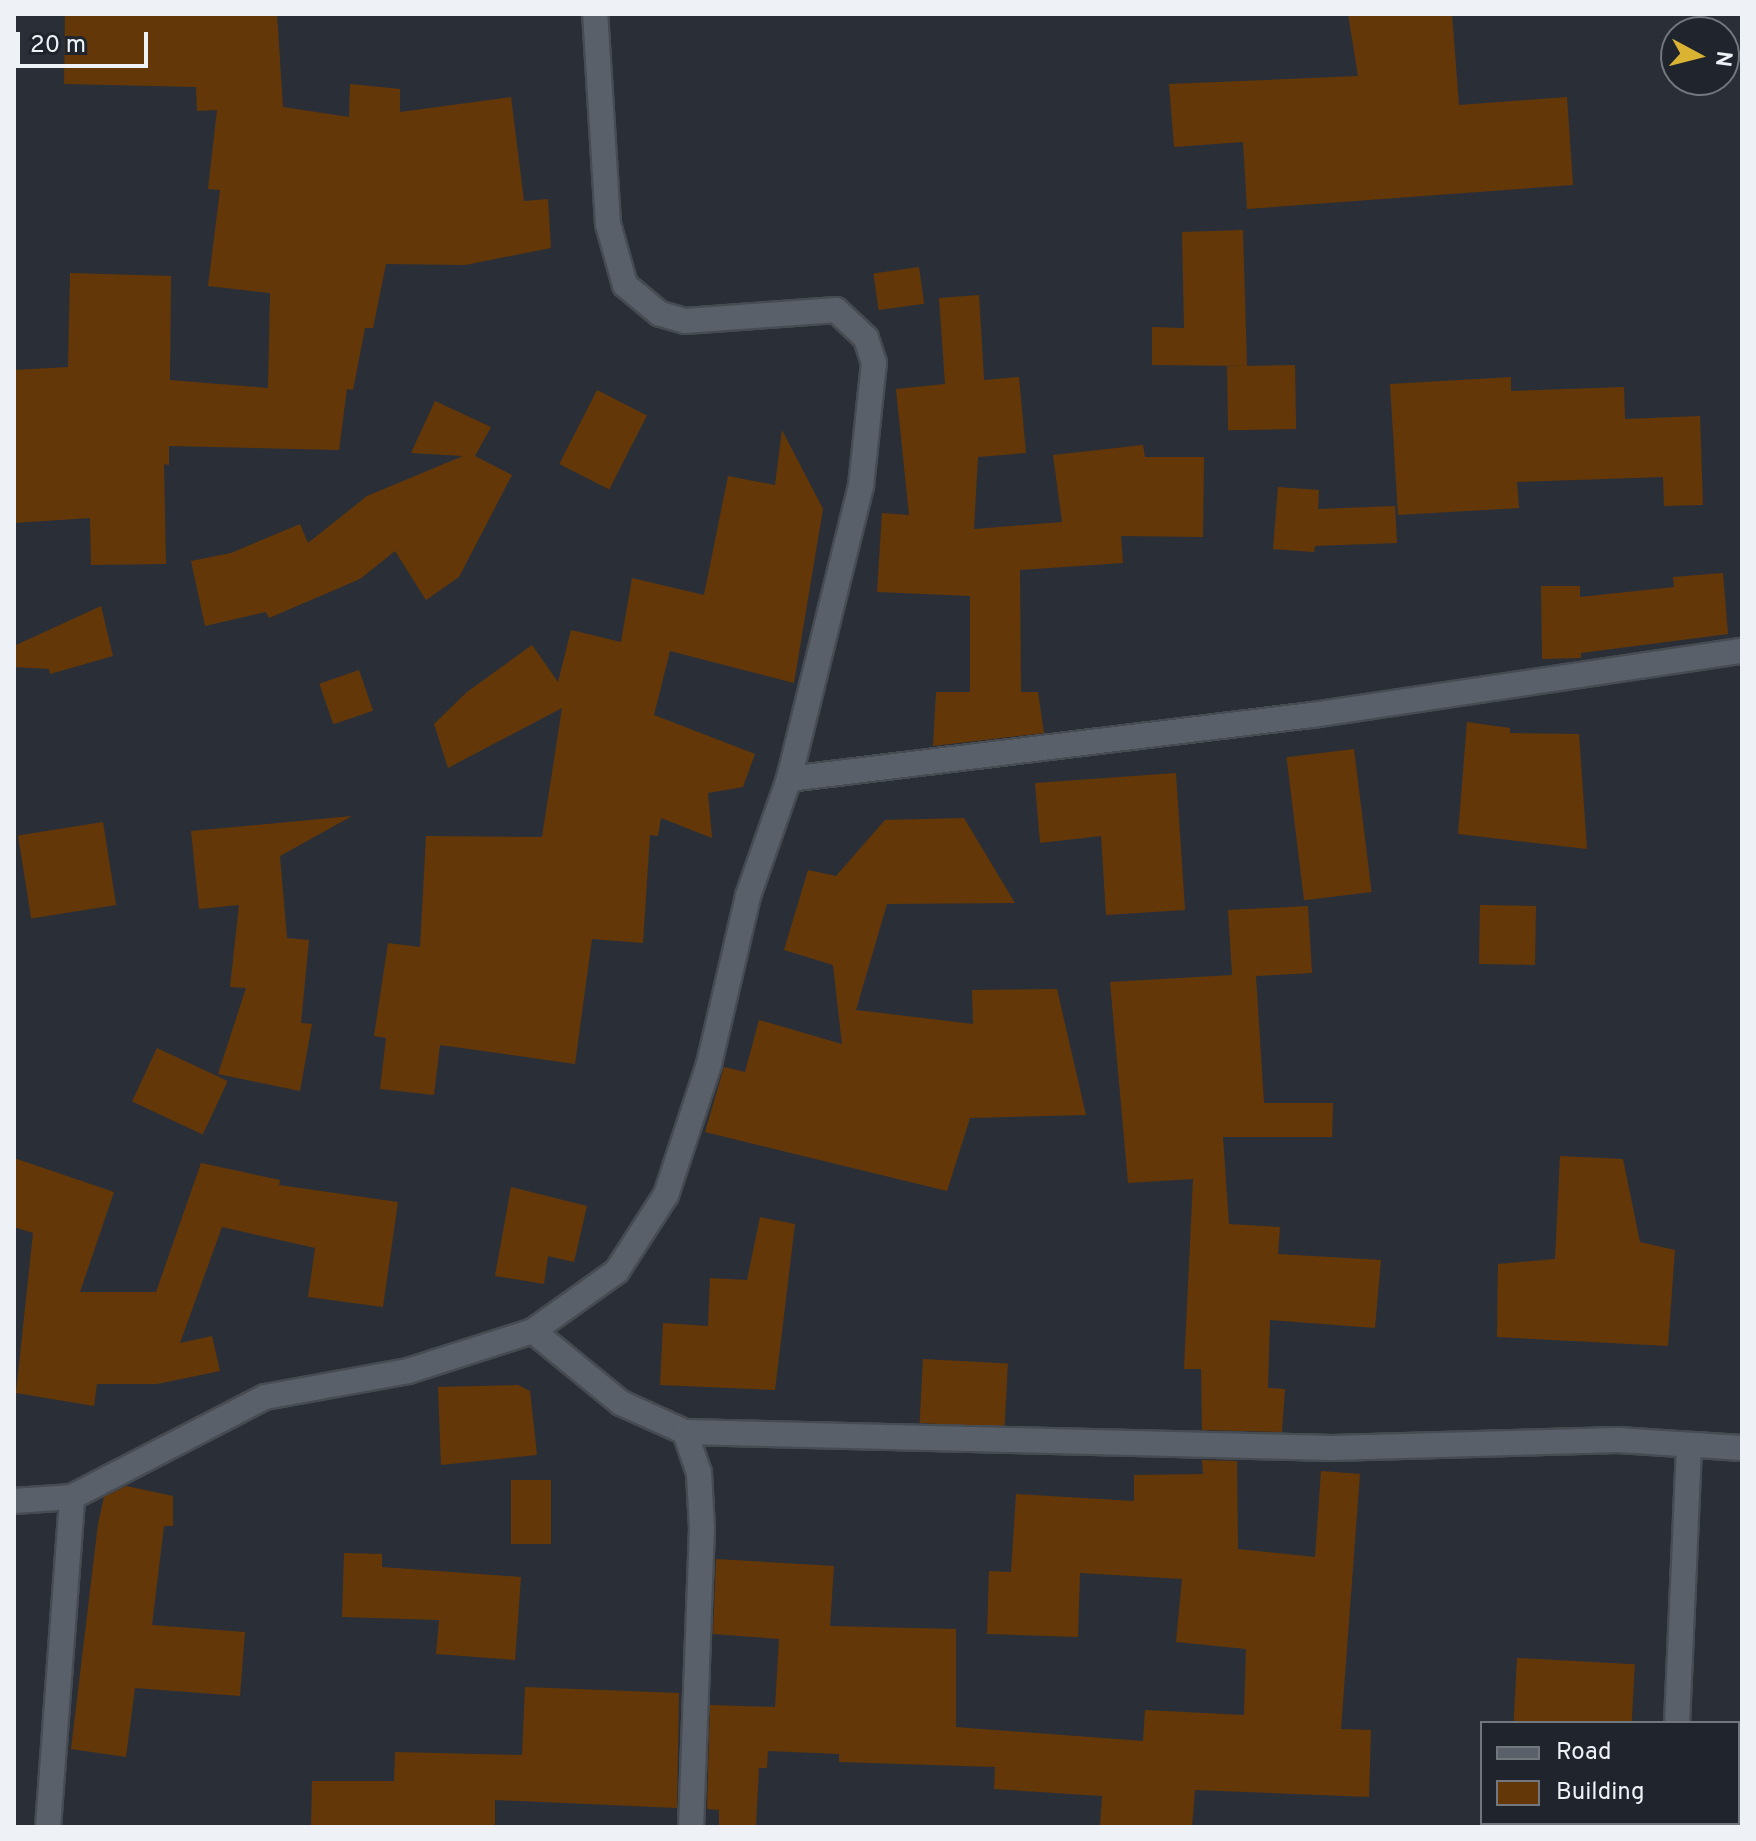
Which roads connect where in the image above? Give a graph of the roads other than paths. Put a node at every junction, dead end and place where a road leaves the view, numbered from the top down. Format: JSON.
{"nodes":[{"id":1,"x":595,"y":14,"type":"edge"},
{"id":2,"x":1742,"y":651,"type":"edge"},
{"id":3,"x":789,"y":779,"type":"junction"},
{"id":4,"x":533,"y":1331,"type":"junction"},
{"id":5,"x":685,"y":1432,"type":"junction"},
{"id":6,"x":1689,"y":1445,"type":"junction"},
{"id":7,"x":1742,"y":1448,"type":"edge"},
{"id":8,"x":72,"y":1497,"type":"junction"},
{"id":9,"x":14,"y":1501,"type":"edge"},
{"id":10,"x":1677,"y":1721,"type":"edge"},
{"id":11,"x":48,"y":1827,"type":"edge"},
{"id":12,"x":691,"y":1827,"type":"edge"}],
"edges":[{"from":1,"to":3,"type":"street"},
{"from":2,"to":3,"type":"street"},
{"from":3,"to":4,"type":"street"},
{"from":4,"to":5,"type":"street"},
{"from":4,"to":8,"type":"street"},
{"from":5,"to":6,"type":"street"},
{"from":5,"to":12,"type":"street"},
{"from":6,"to":7,"type":"street"},
{"from":6,"to":10,"type":"street"},
{"from":8,"to":9,"type":"street"},
{"from":8,"to":11,"type":"street"}]}
